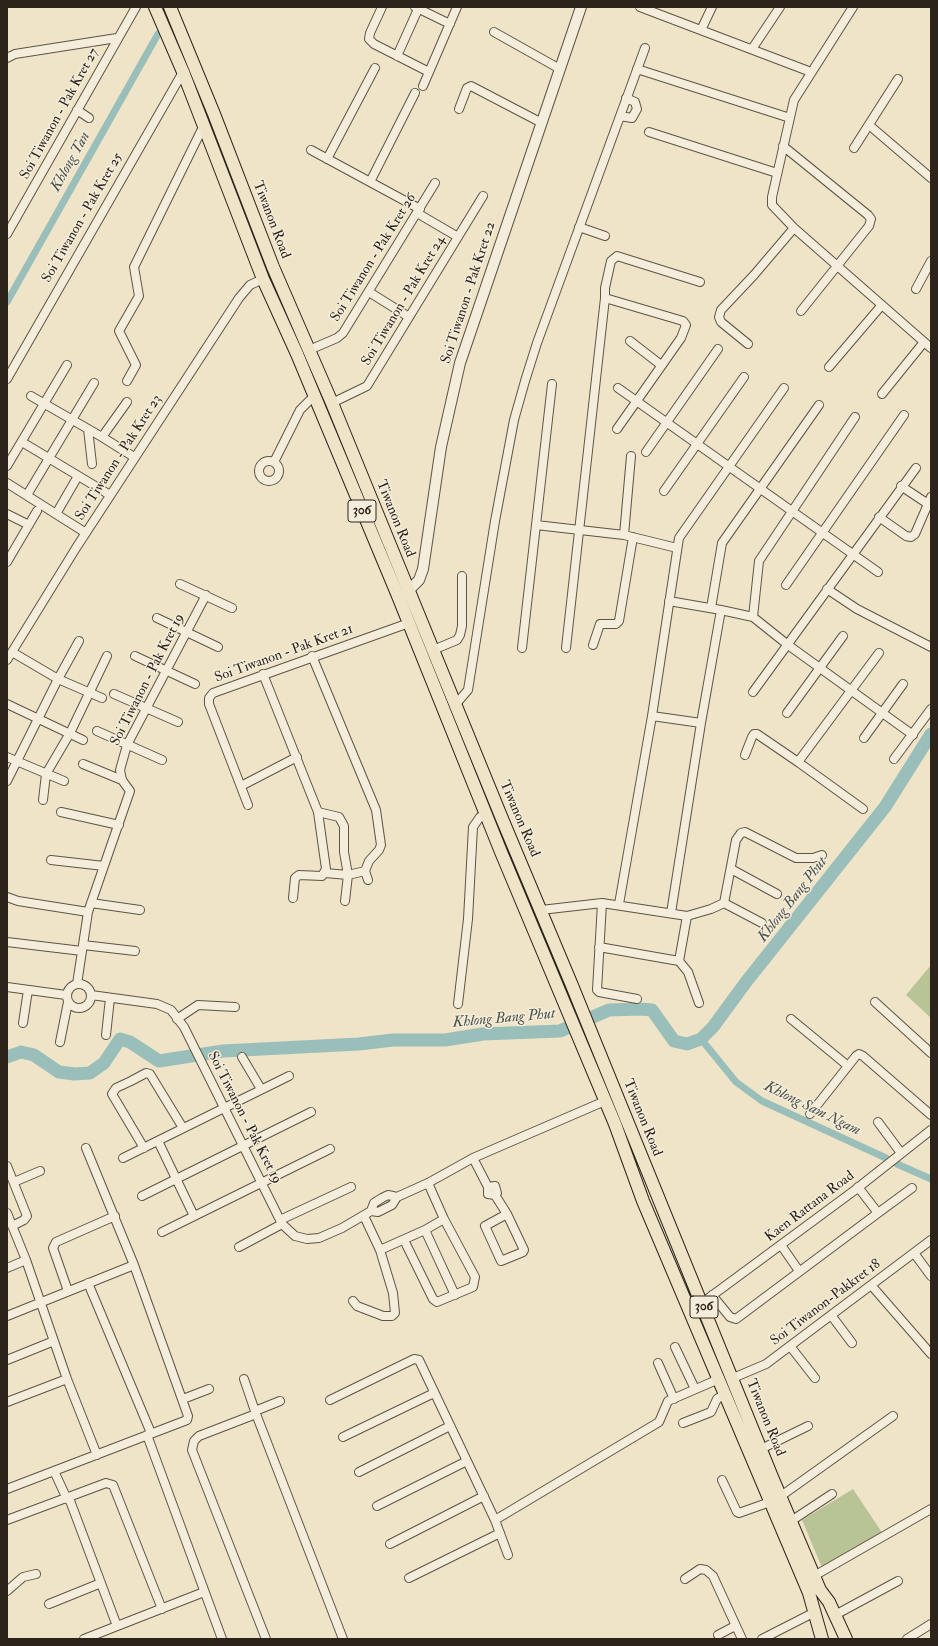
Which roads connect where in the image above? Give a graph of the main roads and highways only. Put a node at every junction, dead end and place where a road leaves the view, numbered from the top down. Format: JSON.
{"nodes":[{"id":1,"x":155,"y":7,"type":"edge"},
{"id":2,"x":170,"y":7,"type":"edge"},
{"id":3,"x":403,"y":593,"type":"junction"},
{"id":4,"x":576,"y":1012,"type":"junction"},
{"id":5,"x":582,"y":1027,"type":"junction"},
{"id":6,"x":814,"y":1592,"type":"junction"},
{"id":7,"x":822,"y":1639,"type":"edge"},
{"id":8,"x":830,"y":1639,"type":"edge"},
{"id":9,"x":839,"y":1639,"type":"edge"},
{"id":10,"x":846,"y":1639,"type":"edge"}],
"edges":[{"from":1,"to":3,"type":"main road","name":"Tiwanon Road","number":"306"},
{"from":2,"to":3,"type":"main road","name":"Tiwanon Road","number":"306"},
{"from":3,"to":4,"type":"main road","name":"Tiwanon Road","number":"306"},
{"from":3,"to":4,"type":"main road","name":"Tiwanon Road","number":"306"},
{"from":4,"to":5,"type":"main road","name":"Tiwanon Road","number":"306"},
{"from":5,"to":6,"type":"main road","name":"Tiwanon Road","number":"306"},
{"from":5,"to":6,"type":"main road","name":"Tiwanon Road","number":"306"},
{"from":6,"to":7,"type":"main road","name":"Tiwanon Road","number":"306"},
{"from":6,"to":8,"type":"main road","number":"306"},
{"from":6,"to":9,"type":"main road","number":"306"},
{"from":6,"to":10,"type":"main road","name":"Tiwanon Road","number":"306"}]}
